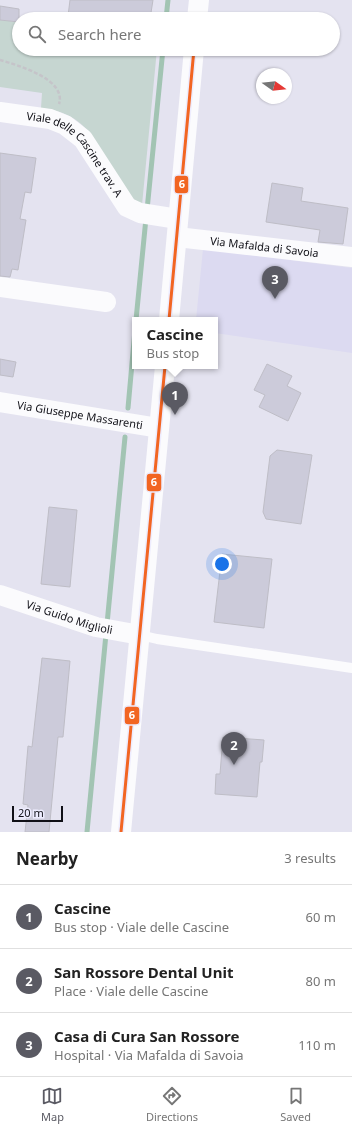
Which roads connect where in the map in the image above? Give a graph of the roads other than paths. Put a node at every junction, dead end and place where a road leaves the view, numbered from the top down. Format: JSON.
{"nodes":[{"id":1,"x":199,"y":0,"type":"edge"},
{"id":2,"x":198,"y":12,"type":"edge"},
{"id":3,"x":193,"y":56,"type":"edge"},
{"id":4,"x":0,"y":112,"type":"edge"},
{"id":5,"x":178,"y":228,"type":"junction"},
{"id":6,"x":352,"y":257,"type":"edge"},
{"id":7,"x":0,"y":287,"type":"edge"},
{"id":8,"x":106,"y":302,"type":"dead end"},
{"id":9,"x":169,"y":317,"type":"edge"},
{"id":10,"x":165,"y":369,"type":"edge"},
{"id":11,"x":0,"y":402,"type":"edge"},
{"id":12,"x":159,"y":428,"type":"junction"},
{"id":13,"x":0,"y":595,"type":"edge"},
{"id":14,"x":140,"y":635,"type":"junction"},
{"id":15,"x":352,"y":668,"type":"edge"},
{"id":16,"x":121,"y":832,"type":"edge"}],
"edges":[{"from":1,"to":2,"type":"street"},
{"from":3,"to":5,"type":"street"},
{"from":4,"to":5,"type":"street","name":"Viale delle Cascine trav. A"},
{"from":5,"to":6,"type":"street","name":"Via Mafalda di Savoia"},
{"from":5,"to":9,"type":"street"},
{"from":7,"to":8,"type":"street"},
{"from":10,"to":12,"type":"street"},
{"from":11,"to":12,"type":"street","name":"Via Giuseppe Massarenti"},
{"from":12,"to":14,"type":"street"},
{"from":13,"to":14,"type":"street","name":"Via Guido Miglioli"},
{"from":14,"to":15,"type":"lane"},
{"from":14,"to":16,"type":"street"}]}
